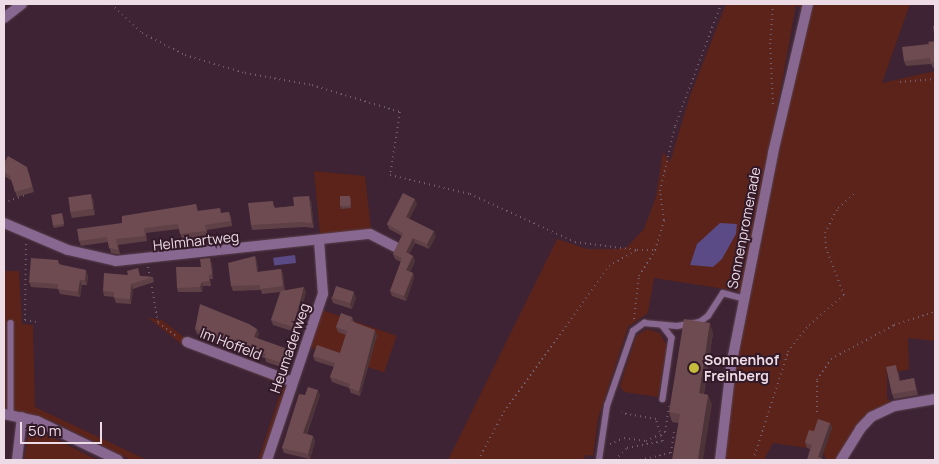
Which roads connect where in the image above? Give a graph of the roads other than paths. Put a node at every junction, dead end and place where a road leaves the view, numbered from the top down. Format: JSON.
{"nodes":[{"id":1,"x":22,"y":4,"type":"edge"},
{"id":2,"x":808,"y":4,"type":"edge"},
{"id":3,"x":4,"y":18,"type":"edge"},
{"id":4,"x":4,"y":224,"type":"edge"},
{"id":5,"x":319,"y":241,"type":"junction"},
{"id":6,"x":395,"y":247,"type":"edge"},
{"id":7,"x":745,"y":298,"type":"junction"},
{"id":8,"x":11,"y":323,"type":"dead end"},
{"id":9,"x":660,"y":323,"type":"junction"},
{"id":10,"x":187,"y":342,"type":"road end"},
{"id":11,"x":293,"y":382,"type":"junction"},
{"id":12,"x":663,"y":399,"type":"dead end"},
{"id":13,"x":935,"y":399,"type":"edge"},
{"id":14,"x":8,"y":415,"type":"edge"},
{"id":15,"x":22,"y":417,"type":"junction"},
{"id":16,"x":17,"y":460,"type":"edge"},
{"id":17,"x":118,"y":460,"type":"edge"},
{"id":18,"x":267,"y":460,"type":"edge"},
{"id":19,"x":599,"y":460,"type":"edge"},
{"id":20,"x":720,"y":460,"type":"edge"},
{"id":21,"x":841,"y":460,"type":"edge"}],
"edges":[{"from":1,"to":3,"type":"street"},
{"from":2,"to":7,"type":"street","name":"Sonnenpromenade"},
{"from":4,"to":5,"type":"street","name":"Helmhartweg"},
{"from":5,"to":6,"type":"street","name":"Helmhartweg"},
{"from":5,"to":11,"type":"street","name":"Heumaderweg"},
{"from":7,"to":9,"type":"lane"},
{"from":7,"to":20,"type":"street","name":"Sonnenpromenade"},
{"from":8,"to":14,"type":"lane"},
{"from":9,"to":12,"type":"lane"},
{"from":9,"to":19,"type":"lane"},
{"from":10,"to":11,"type":"street","name":"Im Hoffeld"},
{"from":11,"to":18,"type":"street","name":"Heumaderweg"},
{"from":13,"to":21,"type":"street"},
{"from":14,"to":15,"type":"street"},
{"from":15,"to":16,"type":"street"},
{"from":15,"to":17,"type":"street"}]}
